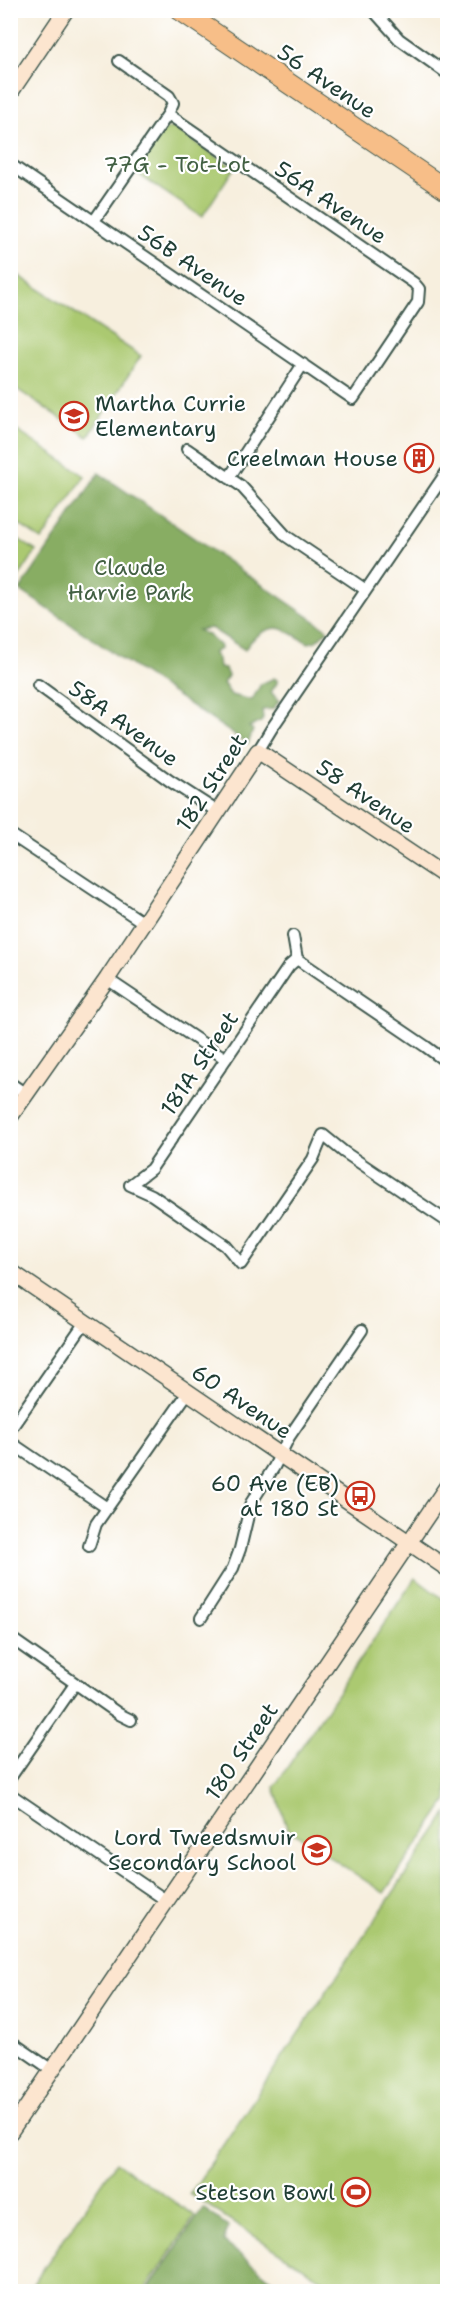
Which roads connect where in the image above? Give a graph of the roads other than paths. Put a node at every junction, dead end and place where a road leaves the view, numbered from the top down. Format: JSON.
{"nodes":[{"id":1,"x":66,"y":10,"type":"edge"},
{"id":2,"x":180,"y":10,"type":"edge"},
{"id":3,"x":374,"y":10,"type":"edge"},
{"id":4,"x":119,"y":61,"type":"dead end"},
{"id":5,"x":447,"y":74,"type":"edge"},
{"id":6,"x":10,"y":93,"type":"edge"},
{"id":7,"x":168,"y":114,"type":"junction"},
{"id":8,"x":10,"y":164,"type":"edge"},
{"id":9,"x":447,"y":191,"type":"edge"},
{"id":10,"x":94,"y":221,"type":"junction"},
{"id":11,"x":303,"y":364,"type":"junction"},
{"id":12,"x":353,"y":399,"type":"joint"},
{"id":13,"x":187,"y":449,"type":"dead end"},
{"id":14,"x":447,"y":470,"type":"edge"},
{"id":15,"x":229,"y":478,"type":"junction"},
{"id":16,"x":366,"y":590,"type":"junction"},
{"id":17,"x":38,"y":685,"type":"dead end"},
{"id":18,"x":258,"y":752,"type":"junction"},
{"id":19,"x":218,"y":812,"type":"junction"},
{"id":20,"x":10,"y":834,"type":"edge"},
{"id":21,"x":447,"y":878,"type":"edge"},
{"id":22,"x":144,"y":923,"type":"junction"},
{"id":23,"x":293,"y":936,"type":"dead end"},
{"id":24,"x":297,"y":959,"type":"junction"},
{"id":25,"x":107,"y":978,"type":"junction"},
{"id":26,"x":226,"y":1059,"type":"junction"},
{"id":27,"x":447,"y":1063,"type":"edge"},
{"id":28,"x":10,"y":1083,"type":"edge"},
{"id":29,"x":26,"y":1094,"type":"junction"},
{"id":30,"x":10,"y":1117,"type":"edge"},
{"id":31,"x":447,"y":1222,"type":"edge"},
{"id":32,"x":10,"y":1271,"type":"edge"},
{"id":33,"x":85,"y":1322,"type":"junction"},
{"id":34,"x":362,"y":1330,"type":"dead end"},
{"id":35,"x":189,"y":1392,"type":"junction"},
{"id":36,"x":10,"y":1430,"type":"edge"},
{"id":37,"x":10,"y":1442,"type":"edge"},
{"id":38,"x":280,"y":1455,"type":"junction"},
{"id":39,"x":447,"y":1485,"type":"edge"},
{"id":40,"x":107,"y":1508,"type":"junction"},
{"id":41,"x":409,"y":1542,"type":"junction"},
{"id":42,"x":89,"y":1546,"type":"dead end"},
{"id":43,"x":447,"y":1569,"type":"edge"},
{"id":44,"x":201,"y":1618,"type":"dead end"},
{"id":45,"x":15,"y":1641,"type":"dead end"},
{"id":46,"x":75,"y":1684,"type":"junction"},
{"id":47,"x":131,"y":1720,"type":"dead end"},
{"id":48,"x":10,"y":1778,"type":"edge"},
{"id":49,"x":10,"y":1794,"type":"edge"},
{"id":50,"x":166,"y":1901,"type":"junction"},
{"id":51,"x":10,"y":2041,"type":"edge"},
{"id":52,"x":52,"y":2070,"type":"junction"},
{"id":53,"x":10,"y":2132,"type":"edge"}],
"edges":[{"from":1,"to":6,"type":"street"},
{"from":2,"to":9,"type":"highway","name":"56 Avenue"},
{"from":3,"to":5,"type":"street"},
{"from":4,"to":7,"type":"street"},
{"from":7,"to":10,"type":"street"},
{"from":7,"to":12,"type":"street","name":"56A Avenue"},
{"from":8,"to":10,"type":"street","name":"56B Avenue"},
{"from":10,"to":11,"type":"street","name":"56B Avenue"},
{"from":11,"to":12,"type":"street","name":"56B Avenue"},
{"from":11,"to":15,"type":"street"},
{"from":13,"to":15,"type":"street"},
{"from":14,"to":16,"type":"street","name":"182 Street"},
{"from":15,"to":16,"type":"street"},
{"from":16,"to":18,"type":"street","name":"182 Street"},
{"from":17,"to":19,"type":"street","name":"58A Avenue"},
{"from":18,"to":19,"type":"street","name":"182 Street"},
{"from":18,"to":21,"type":"street","name":"58 Avenue"},
{"from":19,"to":22,"type":"street","name":"182 Street"},
{"from":20,"to":22,"type":"street"},
{"from":22,"to":25,"type":"street","name":"182 Street"},
{"from":23,"to":24,"type":"street"},
{"from":24,"to":26,"type":"street","name":"181A Street"},
{"from":24,"to":27,"type":"street"},
{"from":25,"to":26,"type":"street"},
{"from":25,"to":29,"type":"street","name":"182 Street"},
{"from":26,"to":31,"type":"street","name":"181A Street"},
{"from":28,"to":29,"type":"street"},
{"from":29,"to":30,"type":"street","name":"182 Street"},
{"from":32,"to":33,"type":"street","name":"60 Avenue"},
{"from":33,"to":35,"type":"street","name":"60 Avenue"},
{"from":33,"to":36,"type":"street"},
{"from":34,"to":38,"type":"street"},
{"from":35,"to":38,"type":"street","name":"60 Avenue"},
{"from":35,"to":40,"type":"street"},
{"from":37,"to":40,"type":"street"},
{"from":38,"to":41,"type":"street","name":"60 Avenue"},
{"from":38,"to":44,"type":"street"},
{"from":39,"to":41,"type":"street","name":"180 Street"},
{"from":40,"to":42,"type":"street"},
{"from":41,"to":43,"type":"street","name":"60 Avenue"},
{"from":41,"to":50,"type":"street","name":"180 Street"},
{"from":45,"to":46,"type":"street"},
{"from":46,"to":47,"type":"street"},
{"from":46,"to":48,"type":"street"},
{"from":49,"to":50,"type":"street"},
{"from":50,"to":52,"type":"street","name":"180 Street"},
{"from":51,"to":52,"type":"street"},
{"from":52,"to":53,"type":"street","name":"180 Street"}]}
